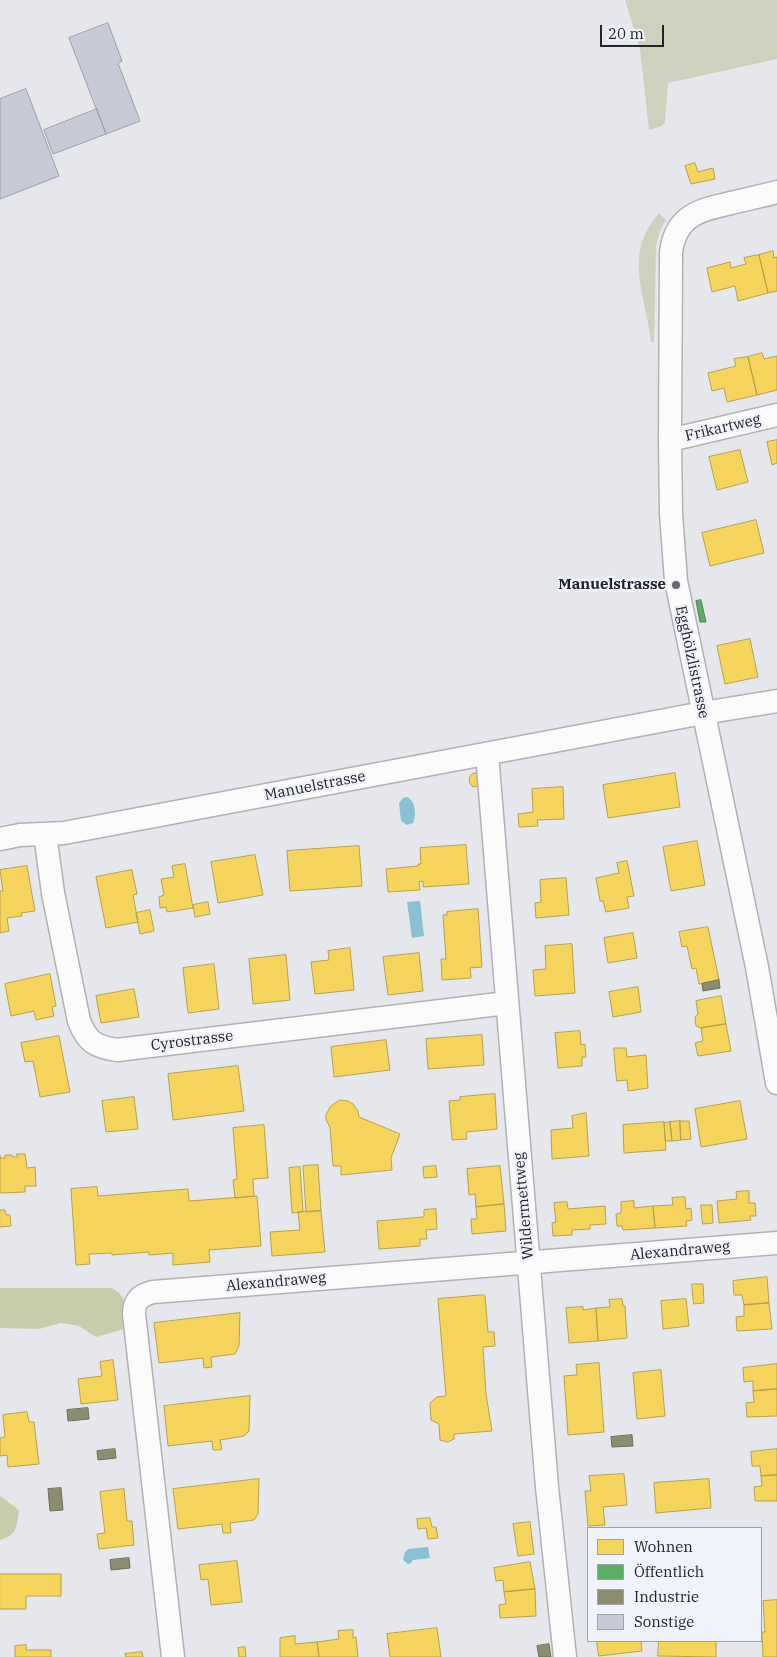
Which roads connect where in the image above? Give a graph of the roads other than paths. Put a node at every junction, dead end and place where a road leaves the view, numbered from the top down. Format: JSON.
{"nodes":[{"id":1,"x":777,"y":192,"type":"edge"},
{"id":2,"x":777,"y":415,"type":"edge"},
{"id":3,"x":670,"y":440,"type":"junction"},
{"id":4,"x":777,"y":701,"type":"edge"},
{"id":5,"x":703,"y":713,"type":"junction"},
{"id":6,"x":487,"y":754,"type":"junction"},
{"id":7,"x":45,"y":834,"type":"junction"},
{"id":8,"x":0,"y":839,"type":"edge"},
{"id":9,"x":767,"y":965,"type":"edge"},
{"id":10,"x":507,"y":1003,"type":"junction"},
{"id":11,"x":777,"y":1083,"type":"edge"},
{"id":12,"x":777,"y":1243,"type":"edge"},
{"id":13,"x":529,"y":1263,"type":"junction"},
{"id":14,"x":172,"y":1657,"type":"edge"},
{"id":15,"x":565,"y":1657,"type":"edge"}],
"edges":[{"from":1,"to":3,"type":"street","name":"Egghölzlistrasse"},
{"from":2,"to":3,"type":"street","name":"Frikartweg"},
{"from":3,"to":5,"type":"street","name":"Egghölzlistrasse"},
{"from":4,"to":5,"type":"street","name":"Manuelstrasse"},
{"from":5,"to":6,"type":"street","name":"Manuelstrasse"},
{"from":5,"to":9,"type":"street","name":"Egghölzlistrasse"},
{"from":6,"to":7,"type":"street","name":"Manuelstrasse"},
{"from":6,"to":10,"type":"street","name":"Wildermettweg"},
{"from":7,"to":8,"type":"street","name":"Manuelstrasse"},
{"from":7,"to":10,"type":"street","name":"Cyrostrasse"},
{"from":9,"to":11,"type":"street","name":"Egghölzlistrasse"},
{"from":10,"to":13,"type":"street","name":"Wildermettweg"},
{"from":12,"to":13,"type":"street","name":"Alexandraweg"},
{"from":13,"to":14,"type":"street","name":"Alexandraweg"},
{"from":13,"to":15,"type":"street","name":"Wildermettweg"}]}
